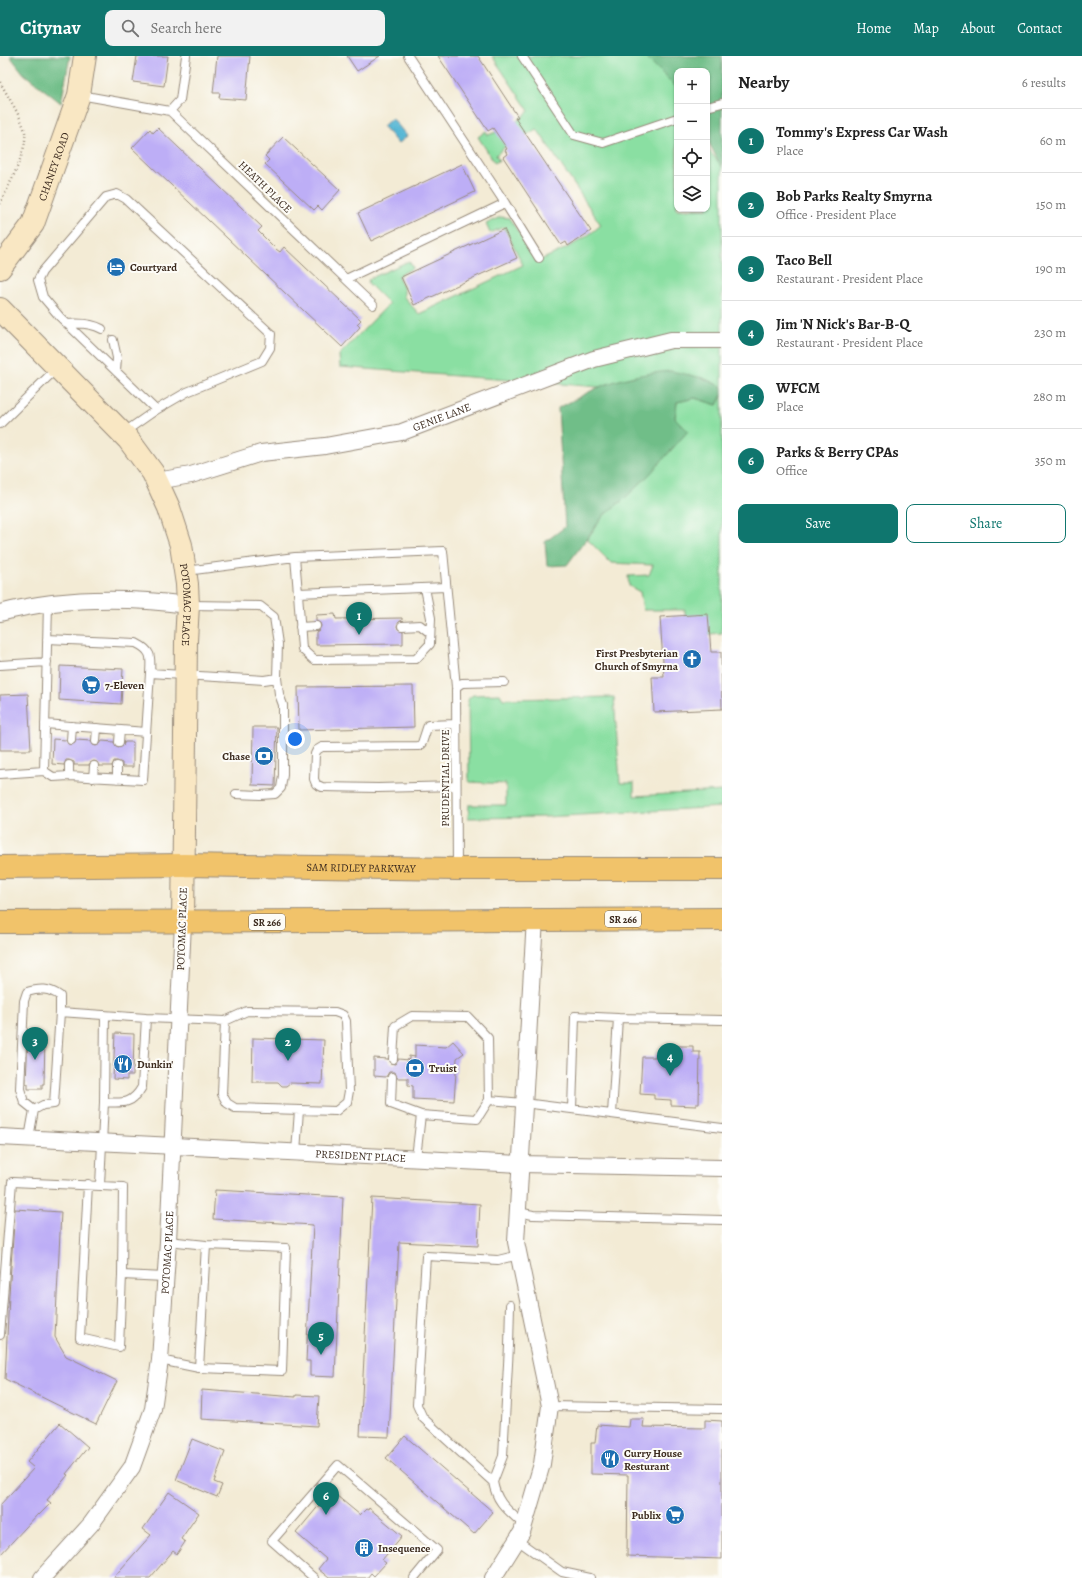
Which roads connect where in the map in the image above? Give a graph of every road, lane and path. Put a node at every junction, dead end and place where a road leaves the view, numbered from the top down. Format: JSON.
{"nodes":[{"id":1,"x":85,"y":56,"type":"edge"},
{"id":2,"x":186,"y":56,"type":"edge"},
{"id":3,"x":408,"y":56,"type":"edge"},
{"id":4,"x":522,"y":56,"type":"edge"},
{"id":5,"x":0,"y":82,"type":"edge"},
{"id":6,"x":79,"y":95,"type":"junction"},
{"id":7,"x":722,"y":103,"type":"edge"},
{"id":8,"x":710,"y":106,"type":"edge"},
{"id":9,"x":170,"y":111,"type":"junction"},
{"id":10,"x":674,"y":119,"type":"edge"},
{"id":11,"x":505,"y":203,"type":"junction"},
{"id":12,"x":0,"y":204,"type":"edge"},
{"id":13,"x":538,"y":258,"type":"dead end"},
{"id":14,"x":0,"y":268,"type":"edge"},
{"id":15,"x":346,"y":279,"type":"junction"},
{"id":16,"x":374,"y":305,"type":"dead end"},
{"id":17,"x":0,"y":309,"type":"edge"},
{"id":18,"x":67,"y":324,"type":"junction"},
{"id":19,"x":102,"y":329,"type":"dead end"},
{"id":20,"x":113,"y":340,"type":"dead end"},
{"id":21,"x":722,"y":340,"type":"edge"},
{"id":22,"x":58,"y":368,"type":"junction"},
{"id":23,"x":116,"y":371,"type":"junction"},
{"id":24,"x":156,"y":410,"type":"junction"},
{"id":25,"x":0,"y":424,"type":"edge"},
{"id":26,"x":122,"y":433,"type":"junction"},
{"id":27,"x":157,"y":482,"type":"junction"},
{"id":28,"x":295,"y":557,"type":"junction"},
{"id":29,"x":185,"y":571,"type":"junction"},
{"id":30,"x":446,"y":587,"type":"junction"},
{"id":31,"x":425,"y":588,"type":"junction"},
{"id":32,"x":298,"y":593,"type":"junction"},
{"id":33,"x":48,"y":604,"type":"junction"},
{"id":34,"x":188,"y":605,"type":"junction"},
{"id":35,"x":0,"y":613,"type":"edge"},
{"id":36,"x":316,"y":626,"type":"dead end"},
{"id":37,"x":402,"y":626,"type":"dead end"},
{"id":38,"x":300,"y":627,"type":"junction"},
{"id":39,"x":430,"y":633,"type":"junction"},
{"id":40,"x":47,"y":639,"type":"junction"},
{"id":41,"x":47,"y":662,"type":"junction"},
{"id":42,"x":0,"y":665,"type":"edge"},
{"id":43,"x":150,"y":673,"type":"junction"},
{"id":44,"x":186,"y":676,"type":"junction"},
{"id":45,"x":277,"y":678,"type":"junction"},
{"id":46,"x":504,"y":682,"type":"dead end"},
{"id":47,"x":456,"y":688,"type":"junction"},
{"id":48,"x":45,"y":724,"type":"junction"},
{"id":49,"x":456,"y":724,"type":"junction"},
{"id":50,"x":72,"y":726,"type":"junction"},
{"id":51,"x":97,"y":728,"type":"junction"},
{"id":52,"x":120,"y":730,"type":"junction"},
{"id":53,"x":146,"y":732,"type":"junction"},
{"id":54,"x":71,"y":740,"type":"dead end"},
{"id":55,"x":96,"y":741,"type":"dead end"},
{"id":56,"x":119,"y":742,"type":"dead end"},
{"id":57,"x":69,"y":765,"type":"dead end"},
{"id":58,"x":94,"y":766,"type":"dead end"},
{"id":59,"x":117,"y":766,"type":"dead end"},
{"id":60,"x":44,"y":771,"type":"junction"},
{"id":61,"x":0,"y":774,"type":"edge"},
{"id":62,"x":69,"y":776,"type":"junction"},
{"id":63,"x":93,"y":778,"type":"junction"},
{"id":64,"x":117,"y":779,"type":"junction"},
{"id":65,"x":456,"y":786,"type":"junction"},
{"id":66,"x":236,"y":794,"type":"dead end"},
{"id":67,"x":184,"y":866,"type":"junction"},
{"id":68,"x":0,"y":867,"type":"edge"},
{"id":69,"x":457,"y":869,"type":"junction"},
{"id":70,"x":722,"y":869,"type":"edge"},
{"id":71,"x":534,"y":919,"type":"junction"},
{"id":72,"x":722,"y":920,"type":"edge"},
{"id":73,"x":0,"y":922,"type":"edge"},
{"id":74,"x":183,"y":923,"type":"junction"},
{"id":75,"x":60,"y":1012,"type":"junction"},
{"id":76,"x":105,"y":1015,"type":"junction"},
{"id":77,"x":146,"y":1018,"type":"junction"},
{"id":78,"x":618,"y":1018,"type":"junction"},
{"id":79,"x":179,"y":1019,"type":"junction"},
{"id":80,"x":225,"y":1020,"type":"junction"},
{"id":81,"x":722,"y":1020,"type":"edge"},
{"id":82,"x":393,"y":1059,"type":"dead end"},
{"id":83,"x":392,"y":1077,"type":"dead end"},
{"id":84,"x":489,"y":1100,"type":"junction"},
{"id":85,"x":104,"y":1102,"type":"junction"},
{"id":86,"x":524,"y":1103,"type":"junction"},
{"id":87,"x":572,"y":1109,"type":"junction"},
{"id":88,"x":34,"y":1110,"type":"junction"},
{"id":89,"x":299,"y":1110,"type":"junction"},
{"id":90,"x":612,"y":1114,"type":"junction"},
{"id":91,"x":421,"y":1115,"type":"junction"},
{"id":92,"x":722,"y":1128,"type":"edge"},
{"id":93,"x":0,"y":1137,"type":"edge"},
{"id":94,"x":29,"y":1138,"type":"junction"},
{"id":95,"x":102,"y":1142,"type":"junction"},
{"id":96,"x":173,"y":1146,"type":"junction"},
{"id":97,"x":296,"y":1152,"type":"junction"},
{"id":98,"x":416,"y":1158,"type":"junction"},
{"id":99,"x":521,"y":1164,"type":"junction"},
{"id":100,"x":722,"y":1168,"type":"edge"},
{"id":101,"x":88,"y":1184,"type":"junction"},
{"id":102,"x":100,"y":1185,"type":"junction"},
{"id":103,"x":518,"y":1212,"type":"junction"},
{"id":104,"x":722,"y":1220,"type":"edge"},
{"id":105,"x":168,"y":1241,"type":"junction"},
{"id":106,"x":206,"y":1245,"type":"junction"},
{"id":107,"x":519,"y":1254,"type":"junction"},
{"id":108,"x":122,"y":1275,"type":"junction"},
{"id":109,"x":166,"y":1278,"type":"junction"},
{"id":110,"x":510,"y":1305,"type":"dead end"},
{"id":111,"x":0,"y":1335,"type":"edge"},
{"id":112,"x":160,"y":1360,"type":"junction"},
{"id":113,"x":199,"y":1368,"type":"junction"},
{"id":114,"x":550,"y":1406,"type":"junction"},
{"id":115,"x":722,"y":1409,"type":"edge"},
{"id":116,"x":493,"y":1482,"type":"junction"},
{"id":117,"x":524,"y":1525,"type":"junction"},
{"id":118,"x":517,"y":1540,"type":"junction"},
{"id":119,"x":42,"y":1578,"type":"edge"},
{"id":120,"x":314,"y":1578,"type":"edge"},
{"id":121,"x":414,"y":1578,"type":"edge"},
{"id":122,"x":493,"y":1578,"type":"edge"},
{"id":123,"x":590,"y":1578,"type":"edge"}],
"edges":[{"from":1,"to":6,"type":"street","name":"CHANEY ROAD"},
{"from":2,"to":9,"type":"lane"},
{"from":3,"to":11,"type":"lane"},
{"from":4,"to":10,"type":"lane"},
{"from":5,"to":12,"type":"path"},
{"from":6,"to":9,"type":"lane"},
{"from":6,"to":14,"type":"street","name":"CHANEY ROAD"},
{"from":7,"to":8,"type":"lane"},
{"from":9,"to":15,"type":"lane","name":"HEATH PLACE"},
{"from":11,"to":13,"type":"lane"},
{"from":11,"to":15,"type":"lane"},
{"from":15,"to":16,"type":"lane","name":"HEATH PLACE"},
{"from":17,"to":22,"type":"street","name":"POTOMAC PLACE"},
{"from":18,"to":19,"type":"lane"},
{"from":18,"to":23,"type":"lane"},
{"from":18,"to":24,"type":"lane"},
{"from":20,"to":23,"type":"lane"},
{"from":21,"to":27,"type":"street","name":"GENIE LANE"},
{"from":22,"to":25,"type":"lane"},
{"from":22,"to":26,"type":"street","name":"POTOMAC PLACE"},
{"from":23,"to":24,"type":"lane"},
{"from":24,"to":26,"type":"lane"},
{"from":26,"to":27,"type":"street","name":"POTOMAC PLACE"},
{"from":27,"to":29,"type":"street","name":"POTOMAC PLACE"},
{"from":28,"to":29,"type":"lane"},
{"from":28,"to":30,"type":"lane","name":"PRUDENTIAL DRIVE"},
{"from":28,"to":32,"type":"lane"},
{"from":29,"to":34,"type":"street","name":"POTOMAC PLACE"},
{"from":30,"to":31,"type":"lane"},
{"from":30,"to":47,"type":"lane","name":"PRUDENTIAL DRIVE"},
{"from":31,"to":32,"type":"lane"},
{"from":31,"to":39,"type":"lane"},
{"from":32,"to":38,"type":"lane"},
{"from":33,"to":34,"type":"street"},
{"from":33,"to":35,"type":"street"},
{"from":33,"to":40,"type":"lane"},
{"from":34,"to":44,"type":"street","name":"POTOMAC PLACE"},
{"from":34,"to":45,"type":"lane"},
{"from":36,"to":38,"type":"lane"},
{"from":37,"to":39,"type":"lane"},
{"from":38,"to":39,"type":"lane"},
{"from":40,"to":41,"type":"lane"},
{"from":40,"to":43,"type":"lane"},
{"from":41,"to":42,"type":"lane"},
{"from":41,"to":48,"type":"lane"},
{"from":43,"to":44,"type":"lane"},
{"from":43,"to":53,"type":"lane"},
{"from":44,"to":45,"type":"lane"},
{"from":44,"to":67,"type":"street","name":"POTOMAC PLACE"},
{"from":45,"to":66,"type":"lane"},
{"from":46,"to":47,"type":"lane"},
{"from":47,"to":49,"type":"lane","name":"PRUDENTIAL DRIVE"},
{"from":48,"to":50,"type":"lane"},
{"from":48,"to":60,"type":"lane"},
{"from":49,"to":65,"type":"lane","name":"PRUDENTIAL DRIVE"},
{"from":49,"to":65,"type":"lane"},
{"from":50,"to":51,"type":"lane"},
{"from":50,"to":54,"type":"lane"},
{"from":51,"to":52,"type":"lane"},
{"from":51,"to":55,"type":"lane"},
{"from":52,"to":53,"type":"lane"},
{"from":52,"to":56,"type":"lane"},
{"from":53,"to":64,"type":"lane"},
{"from":57,"to":62,"type":"lane"},
{"from":58,"to":63,"type":"lane"},
{"from":59,"to":64,"type":"lane"},
{"from":60,"to":61,"type":"lane"},
{"from":60,"to":62,"type":"lane"},
{"from":62,"to":63,"type":"lane"},
{"from":63,"to":64,"type":"lane"},
{"from":65,"to":69,"type":"lane","name":"PRUDENTIAL DRIVE"},
{"from":67,"to":68,"type":"main road","name":"SAM RIDLEY PARKWAY"},
{"from":67,"to":69,"type":"main road","name":"SAM RIDLEY PARKWAY"},
{"from":67,"to":74,"type":"street","name":"POTOMAC PLACE"},
{"from":69,"to":70,"type":"main road","name":"SAM RIDLEY PARKWAY"},
{"from":71,"to":72,"type":"main road","number":"SR 266"},
{"from":71,"to":74,"type":"main road","number":"SR 266"},
{"from":71,"to":86,"type":"street"},
{"from":73,"to":74,"type":"main road","number":"SR 266"},
{"from":74,"to":79,"type":"street","name":"POTOMAC PLACE"},
{"from":75,"to":76,"type":"lane"},
{"from":75,"to":88,"type":"lane"},
{"from":75,"to":88,"type":"lane"},
{"from":76,"to":77,"type":"lane"},
{"from":76,"to":85,"type":"lane"},
{"from":77,"to":79,"type":"lane"},
{"from":77,"to":85,"type":"lane"},
{"from":78,"to":81,"type":"lane"},
{"from":78,"to":87,"type":"lane"},
{"from":78,"to":90,"type":"lane"},
{"from":79,"to":80,"type":"lane"},
{"from":79,"to":96,"type":"street","name":"POTOMAC PLACE"},
{"from":80,"to":89,"type":"lane"},
{"from":80,"to":89,"type":"lane"},
{"from":82,"to":84,"type":"lane"},
{"from":83,"to":91,"type":"lane"},
{"from":84,"to":86,"type":"lane"},
{"from":84,"to":91,"type":"lane"},
{"from":85,"to":95,"type":"lane"},
{"from":86,"to":87,"type":"lane"},
{"from":86,"to":99,"type":"street"},
{"from":87,"to":90,"type":"lane"},
{"from":88,"to":94,"type":"lane"},
{"from":89,"to":97,"type":"lane"},
{"from":90,"to":92,"type":"lane"},
{"from":91,"to":98,"type":"lane"},
{"from":93,"to":94,"type":"street","name":"PRESIDENT PLACE"},
{"from":94,"to":95,"type":"street","name":"PRESIDENT PLACE"},
{"from":95,"to":96,"type":"street","name":"PRESIDENT PLACE"},
{"from":95,"to":102,"type":"lane"},
{"from":96,"to":97,"type":"street","name":"PRESIDENT PLACE"},
{"from":96,"to":105,"type":"street","name":"POTOMAC PLACE"},
{"from":97,"to":98,"type":"street","name":"PRESIDENT PLACE"},
{"from":98,"to":99,"type":"street","name":"PRESIDENT PLACE"},
{"from":99,"to":100,"type":"street","name":"PRESIDENT PLACE"},
{"from":99,"to":103,"type":"street"},
{"from":101,"to":102,"type":"lane"},
{"from":101,"to":108,"type":"lane"},
{"from":101,"to":111,"type":"lane"},
{"from":102,"to":108,"type":"lane"},
{"from":103,"to":104,"type":"lane"},
{"from":103,"to":107,"type":"street"},
{"from":105,"to":106,"type":"lane"},
{"from":105,"to":109,"type":"street","name":"POTOMAC PLACE"},
{"from":106,"to":113,"type":"lane"},
{"from":106,"to":113,"type":"lane"},
{"from":107,"to":114,"type":"street"},
{"from":107,"to":116,"type":"lane"},
{"from":108,"to":109,"type":"lane"},
{"from":109,"to":112,"type":"street","name":"POTOMAC PLACE"},
{"from":110,"to":116,"type":"lane"},
{"from":112,"to":113,"type":"lane"},
{"from":112,"to":119,"type":"street","name":"POTOMAC PLACE"},
{"from":114,"to":115,"type":"lane"},
{"from":114,"to":117,"type":"street"},
{"from":116,"to":117,"type":"lane"},
{"from":117,"to":118,"type":"street"},
{"from":118,"to":122,"type":"street"},
{"from":118,"to":123,"type":"lane"},
{"from":120,"to":121,"type":"lane"}]}
